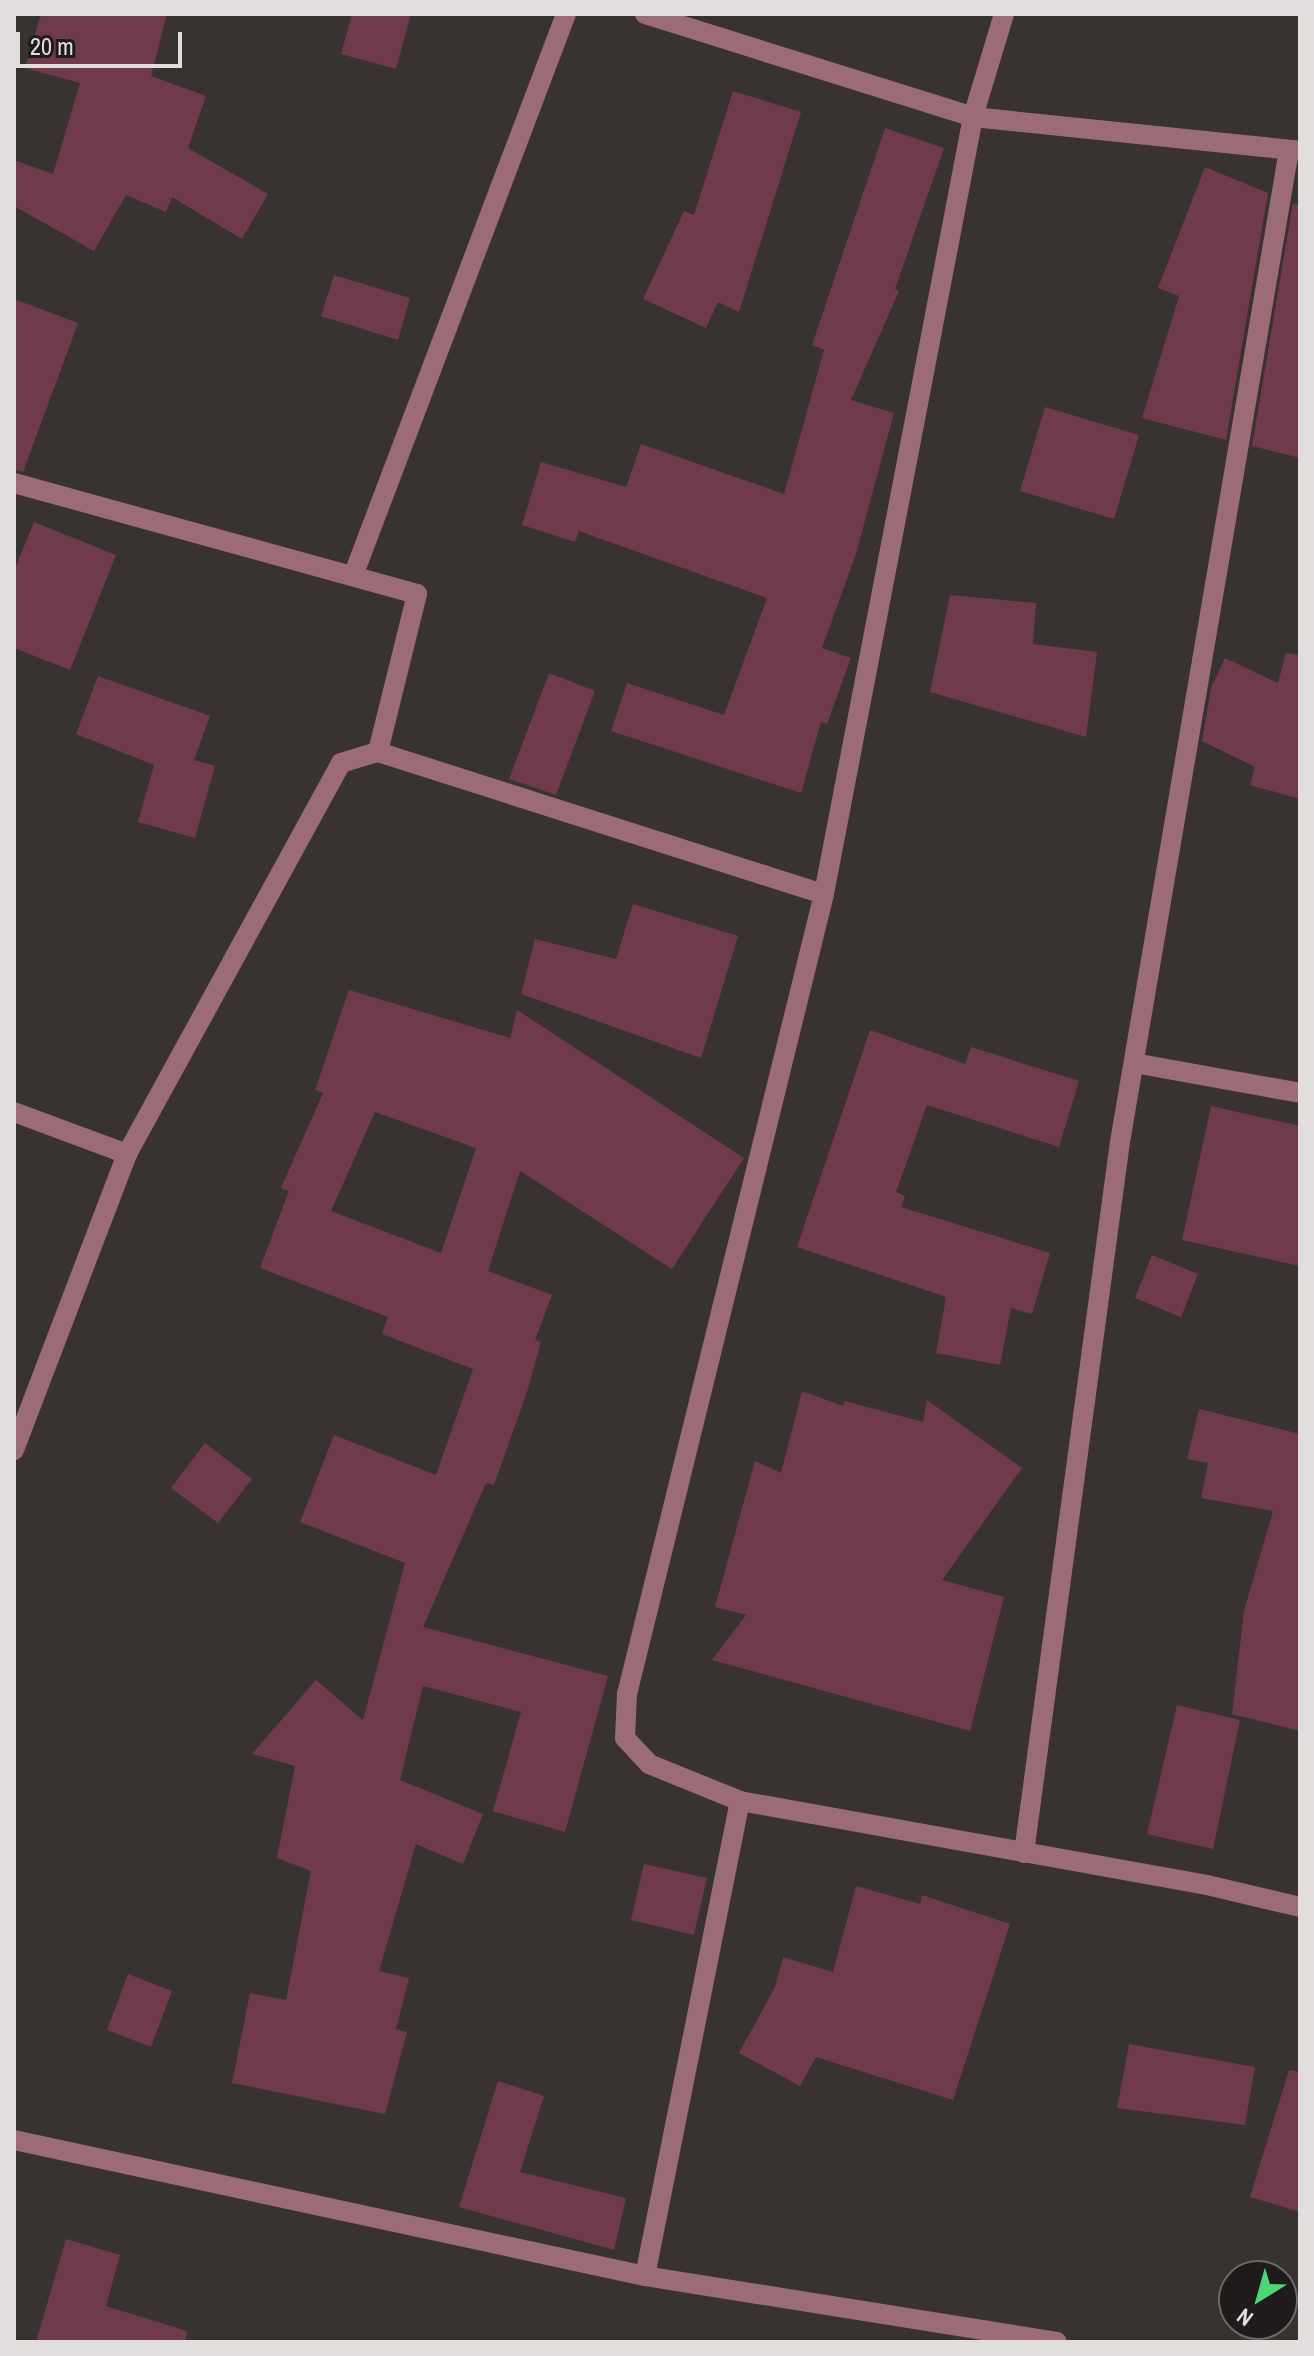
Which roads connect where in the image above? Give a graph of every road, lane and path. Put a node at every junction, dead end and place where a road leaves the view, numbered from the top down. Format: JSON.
{"nodes":[{"id":1,"x":566,"y":14,"type":"edge"},
{"id":2,"x":645,"y":14,"type":"edge"},
{"id":3,"x":1004,"y":14,"type":"edge"},
{"id":4,"x":973,"y":117,"type":"junction"},
{"id":5,"x":1295,"y":151,"type":"edge"},
{"id":6,"x":14,"y":483,"type":"edge"},
{"id":7,"x":353,"y":576,"type":"junction"},
{"id":8,"x":378,"y":752,"type":"junction"},
{"id":9,"x":824,"y":894,"type":"junction"},
{"id":10,"x":1134,"y":1063,"type":"junction"},
{"id":11,"x":1300,"y":1093,"type":"edge"},
{"id":12,"x":14,"y":1112,"type":"edge"},
{"id":13,"x":127,"y":1154,"type":"junction"},
{"id":14,"x":14,"y":1450,"type":"edge"},
{"id":15,"x":740,"y":1801,"type":"junction"},
{"id":16,"x":1024,"y":1853,"type":"junction"},
{"id":17,"x":1300,"y":1907,"type":"edge"},
{"id":18,"x":14,"y":2140,"type":"edge"},
{"id":19,"x":645,"y":2276,"type":"junction"},
{"id":20,"x":1057,"y":2342,"type":"edge"}],
"edges":[{"from":1,"to":7,"type":"street"},
{"from":2,"to":4,"type":"street"},
{"from":3,"to":4,"type":"street"},
{"from":4,"to":5,"type":"street"},
{"from":4,"to":9,"type":"street"},
{"from":5,"to":10,"type":"street"},
{"from":6,"to":7,"type":"street"},
{"from":7,"to":8,"type":"street"},
{"from":8,"to":9,"type":"street"},
{"from":8,"to":13,"type":"street"},
{"from":9,"to":15,"type":"street"},
{"from":10,"to":11,"type":"street"},
{"from":10,"to":16,"type":"street"},
{"from":12,"to":13,"type":"street"},
{"from":13,"to":14,"type":"street"},
{"from":15,"to":16,"type":"street"},
{"from":15,"to":19,"type":"street"},
{"from":16,"to":17,"type":"street"},
{"from":18,"to":19,"type":"street"},
{"from":19,"to":20,"type":"street"}]}
